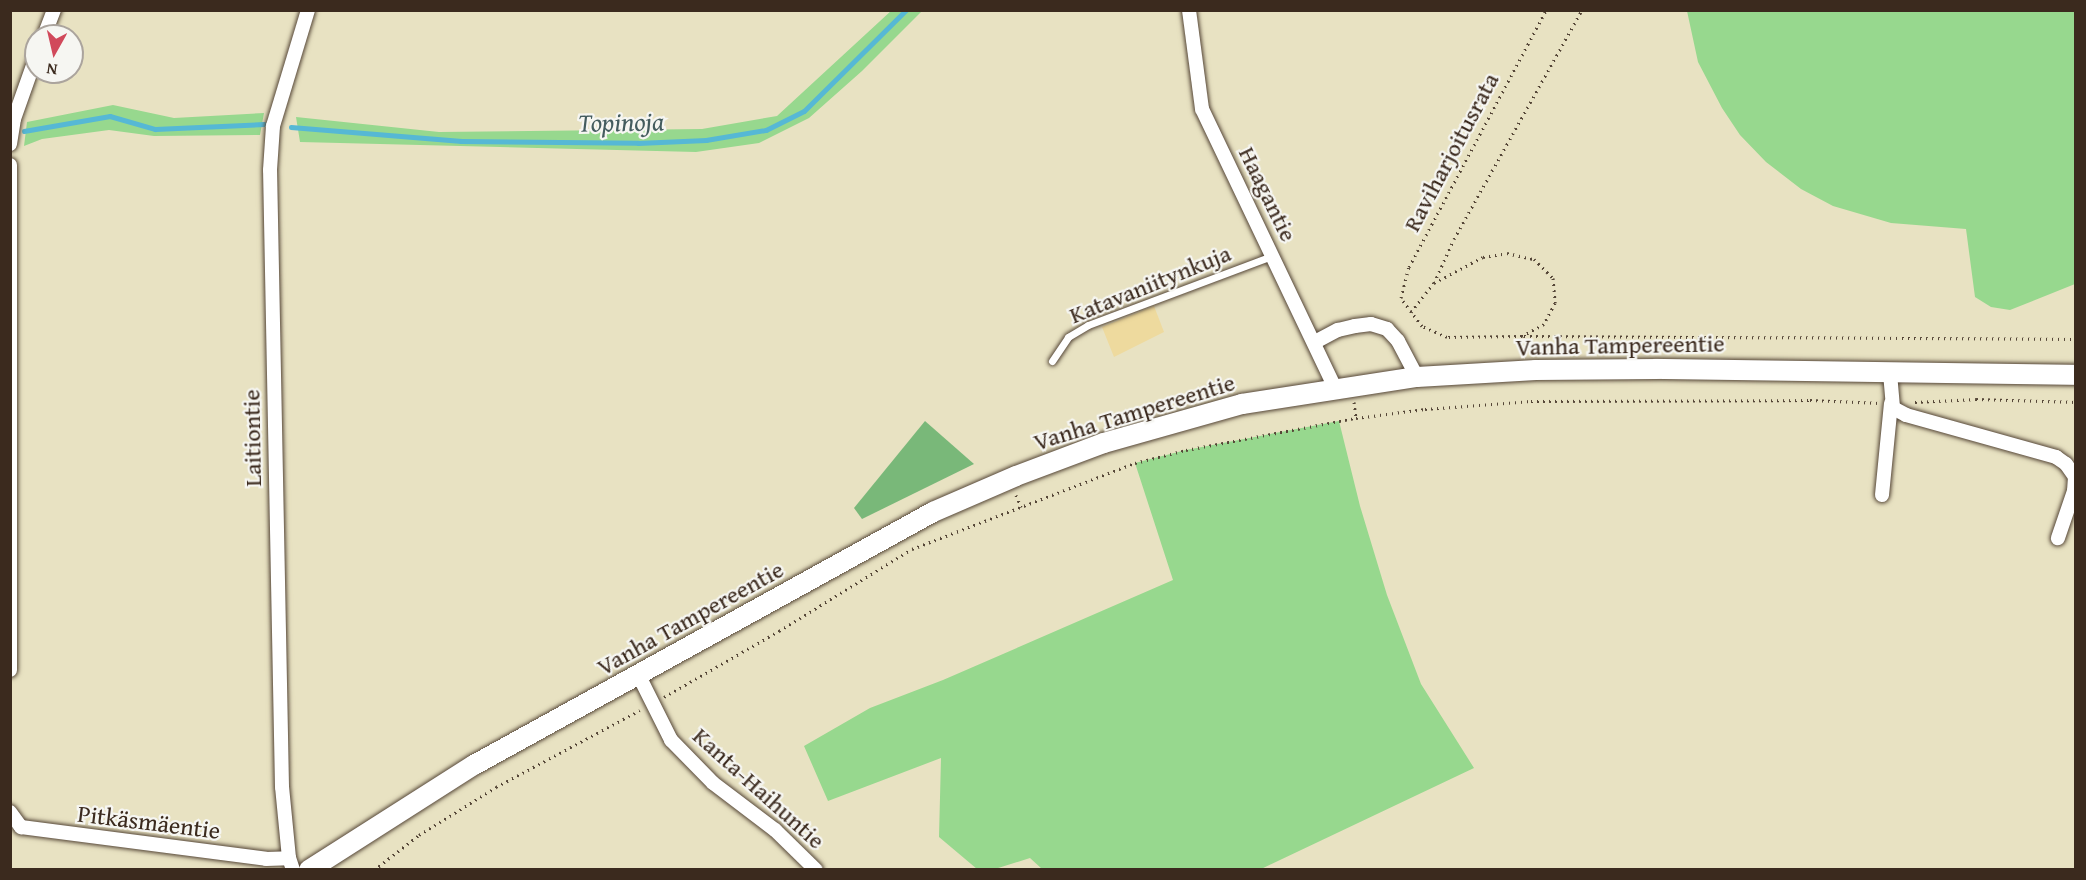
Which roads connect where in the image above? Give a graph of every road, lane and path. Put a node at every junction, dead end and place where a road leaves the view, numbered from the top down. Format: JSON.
{"nodes":[{"id":1,"x":308,"y":10,"type":"edge"},
{"id":2,"x":1189,"y":10,"type":"edge"},
{"id":3,"x":1546,"y":10,"type":"edge"},
{"id":4,"x":1582,"y":10,"type":"edge"},
{"id":5,"x":26,"y":84,"type":"edge"},
{"id":6,"x":10,"y":144,"type":"edge"},
{"id":7,"x":10,"y":165,"type":"edge"},
{"id":8,"x":1272,"y":256,"type":"junction"},
{"id":9,"x":1434,"y":283,"type":"junction"},
{"id":10,"x":1411,"y":312,"type":"junction"},
{"id":11,"x":1522,"y":336,"type":"junction"},
{"id":12,"x":2076,"y":339,"type":"edge"},
{"id":13,"x":1315,"y":342,"type":"junction"},
{"id":14,"x":1052,"y":361,"type":"dead end"},
{"id":15,"x":1890,"y":373,"type":"junction"},
{"id":16,"x":2076,"y":375,"type":"edge"},
{"id":17,"x":1417,"y":377,"type":"junction"},
{"id":18,"x":1335,"y":388,"type":"junction"},
{"id":19,"x":2076,"y":402,"type":"edge"},
{"id":20,"x":1891,"y":403,"type":"junction"},
{"id":21,"x":1022,"y":492,"type":"dead end"},
{"id":22,"x":1882,"y":495,"type":"dead end"},
{"id":23,"x":1021,"y":507,"type":"junction"},
{"id":24,"x":2058,"y":538,"type":"dead end"},
{"id":25,"x":10,"y":670,"type":"edge"},
{"id":26,"x":639,"y":676,"type":"junction"},
{"id":27,"x":652,"y":704,"type":"junction"},
{"id":28,"x":10,"y":812,"type":"edge"},
{"id":29,"x":291,"y":864,"type":"edge"},
{"id":30,"x":309,"y":870,"type":"edge"},
{"id":31,"x":374,"y":870,"type":"edge"},
{"id":32,"x":816,"y":870,"type":"edge"}],
"edges":[{"from":1,"to":29,"type":"street","name":"Laitiontie"},
{"from":2,"to":8,"type":"street","name":"Haagantie"},
{"from":3,"to":10,"type":"path","name":"Raviharjoitusrata"},
{"from":4,"to":9,"type":"path","name":"Raviharjoitusrata"},
{"from":5,"to":6,"type":"street"},
{"from":7,"to":25,"type":"street"},
{"from":8,"to":13,"type":"street","name":"Haagantie"},
{"from":8,"to":14,"type":"lane","name":"Katavaniitynkuja"},
{"from":9,"to":10,"type":"path","name":"Raviharjoitusrata"},
{"from":9,"to":11,"type":"path","name":"Raviharjoitusrata"},
{"from":10,"to":11,"type":"path"},
{"from":11,"to":12,"type":"path"},
{"from":13,"to":17,"type":"street"},
{"from":13,"to":18,"type":"street","name":"Haagantie"},
{"from":15,"to":16,"type":"main road","name":"Vanha Tampereentie"},
{"from":15,"to":17,"type":"main road","name":"Vanha Tampereentie"},
{"from":15,"to":20,"type":"street"},
{"from":17,"to":18,"type":"main road","name":"Vanha Tampereentie"},
{"from":18,"to":26,"type":"main road","name":"Vanha Tampereentie"},
{"from":19,"to":20,"type":"path"},
{"from":20,"to":22,"type":"street"},
{"from":20,"to":23,"type":"path"},
{"from":20,"to":24,"type":"street"},
{"from":21,"to":23,"type":"path"},
{"from":23,"to":27,"type":"path"},
{"from":26,"to":27,"type":"street","name":"Kanta-Haihuntie"},
{"from":26,"to":30,"type":"main road","name":"Vanha Tampereentie"},
{"from":27,"to":31,"type":"path"},
{"from":27,"to":32,"type":"street","name":"Kanta-Haihuntie"},
{"from":28,"to":29,"type":"street","name":"Pitkäsmäentie"}]}
